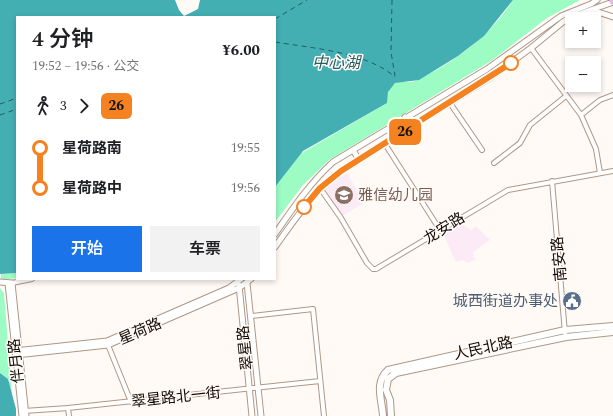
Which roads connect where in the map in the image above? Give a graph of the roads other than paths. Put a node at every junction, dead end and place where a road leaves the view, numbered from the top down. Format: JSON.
{"nodes":[{"id":1,"x":597,"y":0,"type":"edge"},
{"id":2,"x":613,"y":1,"type":"edge"},
{"id":3,"x":601,"y":13,"type":"edge"},
{"id":4,"x":613,"y":17,"type":"edge"},
{"id":5,"x":564,"y":22,"type":"joint"},
{"id":6,"x":531,"y":48,"type":"junction"},
{"id":7,"x":613,"y":95,"type":"edge"},
{"id":8,"x":566,"y":96,"type":"junction"},
{"id":9,"x":450,"y":103,"type":"junction"},
{"id":10,"x":581,"y":115,"type":"junction"},
{"id":11,"x":405,"y":117,"type":"junction"},
{"id":12,"x":412,"y":127,"type":"junction"},
{"id":13,"x":385,"y":144,"type":"junction"},
{"id":14,"x":353,"y":150,"type":"junction"},
{"id":15,"x":482,"y":150,"type":"dead end"},
{"id":16,"x":359,"y":160,"type":"junction"},
{"id":17,"x":494,"y":163,"type":"dead end"},
{"id":18,"x":613,"y":171,"type":"edge"},
{"id":19,"x":600,"y":173,"type":"junction"},
{"id":20,"x":552,"y":181,"type":"junction"},
{"id":21,"x":320,"y":188,"type":"junction"},
{"id":22,"x":440,"y":230,"type":"junction"},
{"id":23,"x":276,"y":233,"type":"edge"},
{"id":24,"x":276,"y":246,"type":"edge"},
{"id":25,"x":26,"y":280,"type":"edge"},
{"id":26,"x":240,"y":280,"type":"edge"},
{"id":27,"x":249,"y":281,"type":"edge"},
{"id":28,"x":0,"y":282,"type":"edge"},
{"id":29,"x":10,"y":283,"type":"junction"},
{"id":30,"x":239,"y":288,"type":"junction"},
{"id":31,"x":249,"y":296,"type":"junction"},
{"id":32,"x":240,"y":297,"type":"junction"},
{"id":33,"x":251,"y":316,"type":"junction"},
{"id":34,"x":613,"y":326,"type":"edge"},
{"id":35,"x":613,"y":332,"type":"edge"},
{"id":36,"x":565,"y":334,"type":"junction"},
{"id":37,"x":108,"y":343,"type":"junction"},
{"id":38,"x":18,"y":353,"type":"junction"},
{"id":39,"x":320,"y":381,"type":"junction"},
{"id":40,"x":258,"y":388,"type":"junction"},
{"id":41,"x":250,"y":389,"type":"junction"},
{"id":42,"x":131,"y":402,"type":"junction"},
{"id":43,"x":68,"y":408,"type":"junction"},
{"id":44,"x":24,"y":414,"type":"edge"},
{"id":45,"x":69,"y":416,"type":"edge"},
{"id":46,"x":252,"y":416,"type":"edge"},
{"id":47,"x":261,"y":416,"type":"edge"},
{"id":48,"x":324,"y":416,"type":"edge"},
{"id":49,"x":383,"y":416,"type":"edge"},
{"id":50,"x":391,"y":416,"type":"edge"}],
"edges":[{"from":1,"to":11,"type":"street"},
{"from":2,"to":5,"type":"street"},
{"from":3,"to":4,"type":"street"},
{"from":5,"to":6,"type":"street"},
{"from":6,"to":8,"type":"street"},
{"from":6,"to":9,"type":"street"},
{"from":7,"to":10,"type":"street"},
{"from":8,"to":10,"type":"street"},
{"from":8,"to":17,"type":"street"},
{"from":9,"to":12,"type":"street"},
{"from":9,"to":15,"type":"street"},
{"from":10,"to":19,"type":"street"},
{"from":11,"to":12,"type":"street"},
{"from":11,"to":14,"type":"street"},
{"from":12,"to":13,"type":"street"},
{"from":13,"to":16,"type":"street"},
{"from":13,"to":22,"type":"street"},
{"from":14,"to":16,"type":"street"},
{"from":14,"to":23,"type":"street"},
{"from":16,"to":21,"type":"street"},
{"from":18,"to":19,"type":"street","name":"龙安路"},
{"from":19,"to":20,"type":"street","name":"龙安路"},
{"from":20,"to":22,"type":"street","name":"龙安路"},
{"from":20,"to":36,"type":"street","name":"南安路"},
{"from":21,"to":22,"type":"street","name":"龙安路"},
{"from":21,"to":24,"type":"street"},
{"from":25,"to":29,"type":"street"},
{"from":26,"to":30,"type":"street","name":"翠星路"},
{"from":26,"to":37,"type":"street","name":"星荷路"},
{"from":27,"to":30,"type":"street","name":"星荷路"},
{"from":27,"to":31,"type":"street","name":"翠星路"},
{"from":28,"to":29,"type":"street"},
{"from":29,"to":38,"type":"street","name":"伴月路"},
{"from":30,"to":32,"type":"street","name":"翠星路"},
{"from":30,"to":37,"type":"street","name":"星荷路"},
{"from":31,"to":32,"type":"street"},
{"from":31,"to":33,"type":"street","name":"翠星路"},
{"from":32,"to":41,"type":"street","name":"翠星路"},
{"from":33,"to":39,"type":"street"},
{"from":33,"to":40,"type":"street","name":"翠星路"},
{"from":34,"to":36,"type":"main road","name":"人民北路"},
{"from":35,"to":36,"type":"main road","name":"人民北路"},
{"from":36,"to":49,"type":"main road","name":"人民北路"},
{"from":36,"to":50,"type":"main road","name":"人民北路"},
{"from":37,"to":38,"type":"street","name":"星荷路"},
{"from":37,"to":42,"type":"street"},
{"from":38,"to":44,"type":"street","name":"伴月路"},
{"from":39,"to":40,"type":"street","name":"翠星路北一街"},
{"from":39,"to":48,"type":"street"},
{"from":40,"to":41,"type":"street","name":"翠星路北一街"},
{"from":40,"to":47,"type":"street","name":"翠星路"},
{"from":41,"to":42,"type":"street","name":"翠星路北一街"},
{"from":41,"to":46,"type":"street","name":"翠星路"},
{"from":42,"to":43,"type":"street","name":"翠星路北一街"},
{"from":43,"to":44,"type":"street","name":"翠星路北一街"},
{"from":43,"to":45,"type":"street"}]}
